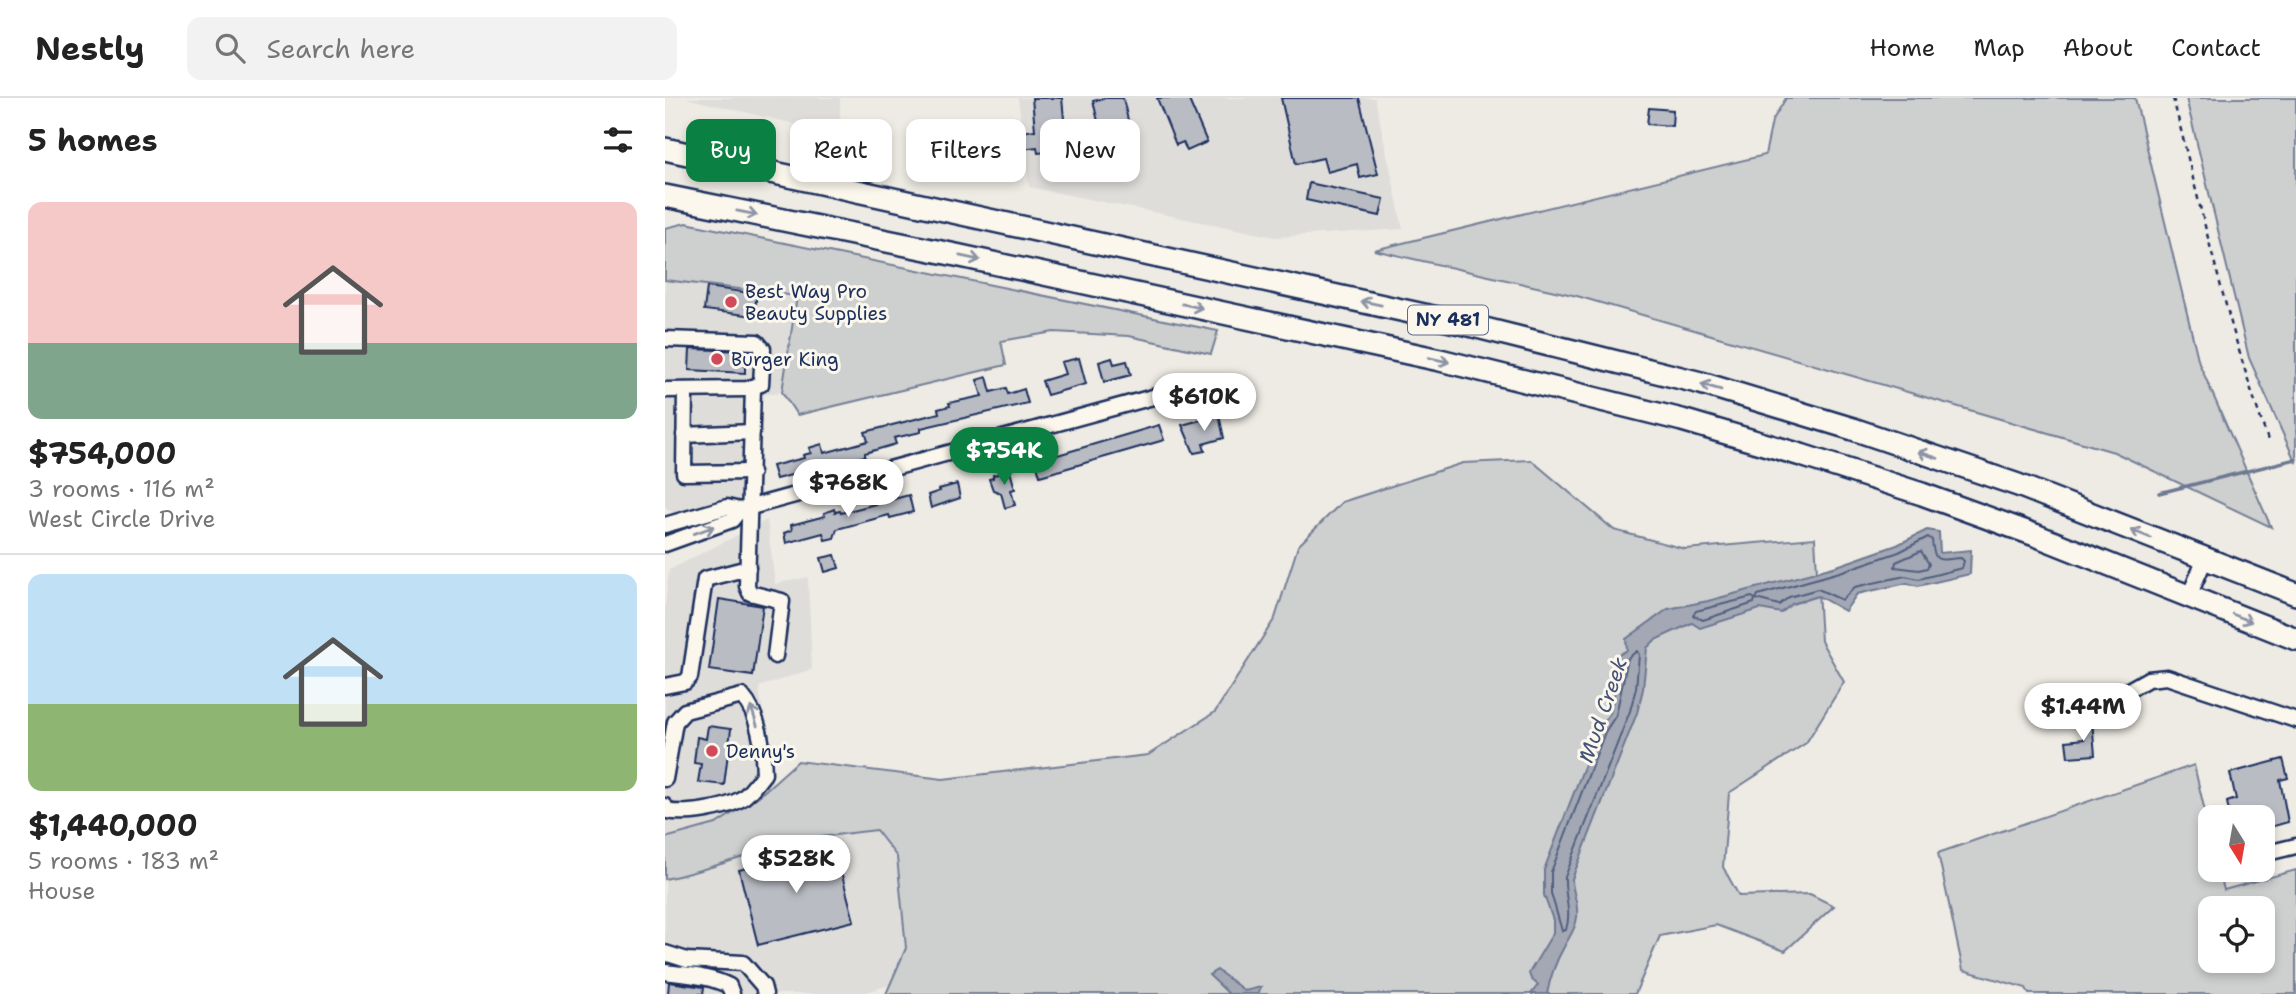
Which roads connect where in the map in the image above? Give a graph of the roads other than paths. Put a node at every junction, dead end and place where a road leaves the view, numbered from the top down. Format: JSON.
{"nodes":[{"id":1,"x":668,"y":150,"type":"edge"},
{"id":2,"x":673,"y":198,"type":"edge"},
{"id":3,"x":665,"y":339,"type":"edge"},
{"id":4,"x":1204,"y":383,"type":"dead end"},
{"id":5,"x":753,"y":388,"type":"junction"},
{"id":6,"x":665,"y":390,"type":"edge"},
{"id":7,"x":685,"y":390,"type":"junction"},
{"id":8,"x":753,"y":432,"type":"junction"},
{"id":9,"x":684,"y":435,"type":"junction"},
{"id":10,"x":752,"y":472,"type":"junction"},
{"id":11,"x":745,"y":509,"type":"junction"},
{"id":12,"x":665,"y":525,"type":"edge"},
{"id":13,"x":665,"y":544,"type":"edge"},
{"id":14,"x":2205,"y":559,"type":"junction"},
{"id":15,"x":748,"y":568,"type":"junction"},
{"id":16,"x":2296,"y":594,"type":"edge"},
{"id":17,"x":2189,"y":596,"type":"junction"},
{"id":18,"x":2296,"y":639,"type":"edge"},
{"id":19,"x":775,"y":656,"type":"dead end"},
{"id":20,"x":667,"y":684,"type":"edge"},
{"id":21,"x":2098,"y":707,"type":"dead end"},
{"id":22,"x":2296,"y":720,"type":"edge"},
{"id":23,"x":666,"y":772,"type":"edge"},
{"id":24,"x":665,"y":806,"type":"edge"},
{"id":25,"x":2296,"y":846,"type":"edge"},
{"id":26,"x":2275,"y":850,"type":"edge"},
{"id":27,"x":665,"y":953,"type":"edge"},
{"id":28,"x":665,"y":972,"type":"edge"},
{"id":29,"x":732,"y":994,"type":"edge"},
{"id":30,"x":765,"y":994,"type":"edge"}],
"edges":[{"from":14,"to":1,"type":"highway","number":"NY 481","one_way":true},
{"from":2,"to":17,"type":"highway","number":"NY 481","one_way":true},
{"from":3,"to":5,"type":"street"},
{"from":4,"to":11,"type":"street"},
{"from":5,"to":7,"type":"street"},
{"from":5,"to":8,"type":"street"},
{"from":6,"to":7,"type":"street"},
{"from":7,"to":9,"type":"street"},
{"from":8,"to":9,"type":"street"},
{"from":8,"to":10,"type":"street"},
{"from":9,"to":10,"type":"street"},
{"from":10,"to":11,"type":"street"},
{"from":11,"to":12,"type":"street"},
{"from":13,"to":11,"type":"street","one_way":true},
{"from":11,"to":15,"type":"street"},
{"from":14,"to":16,"type":"highway","number":"NY 481"},
{"from":14,"to":17,"type":"street"},
{"from":15,"to":19,"type":"street"},
{"from":15,"to":20,"type":"street"},
{"from":17,"to":18,"type":"highway","number":"NY 481","one_way":true},
{"from":21,"to":22,"type":"street"},
{"from":24,"to":23,"type":"street","one_way":true},
{"from":25,"to":26,"type":"street"},
{"from":27,"to":30,"type":"street"},
{"from":28,"to":29,"type":"street"}]}
